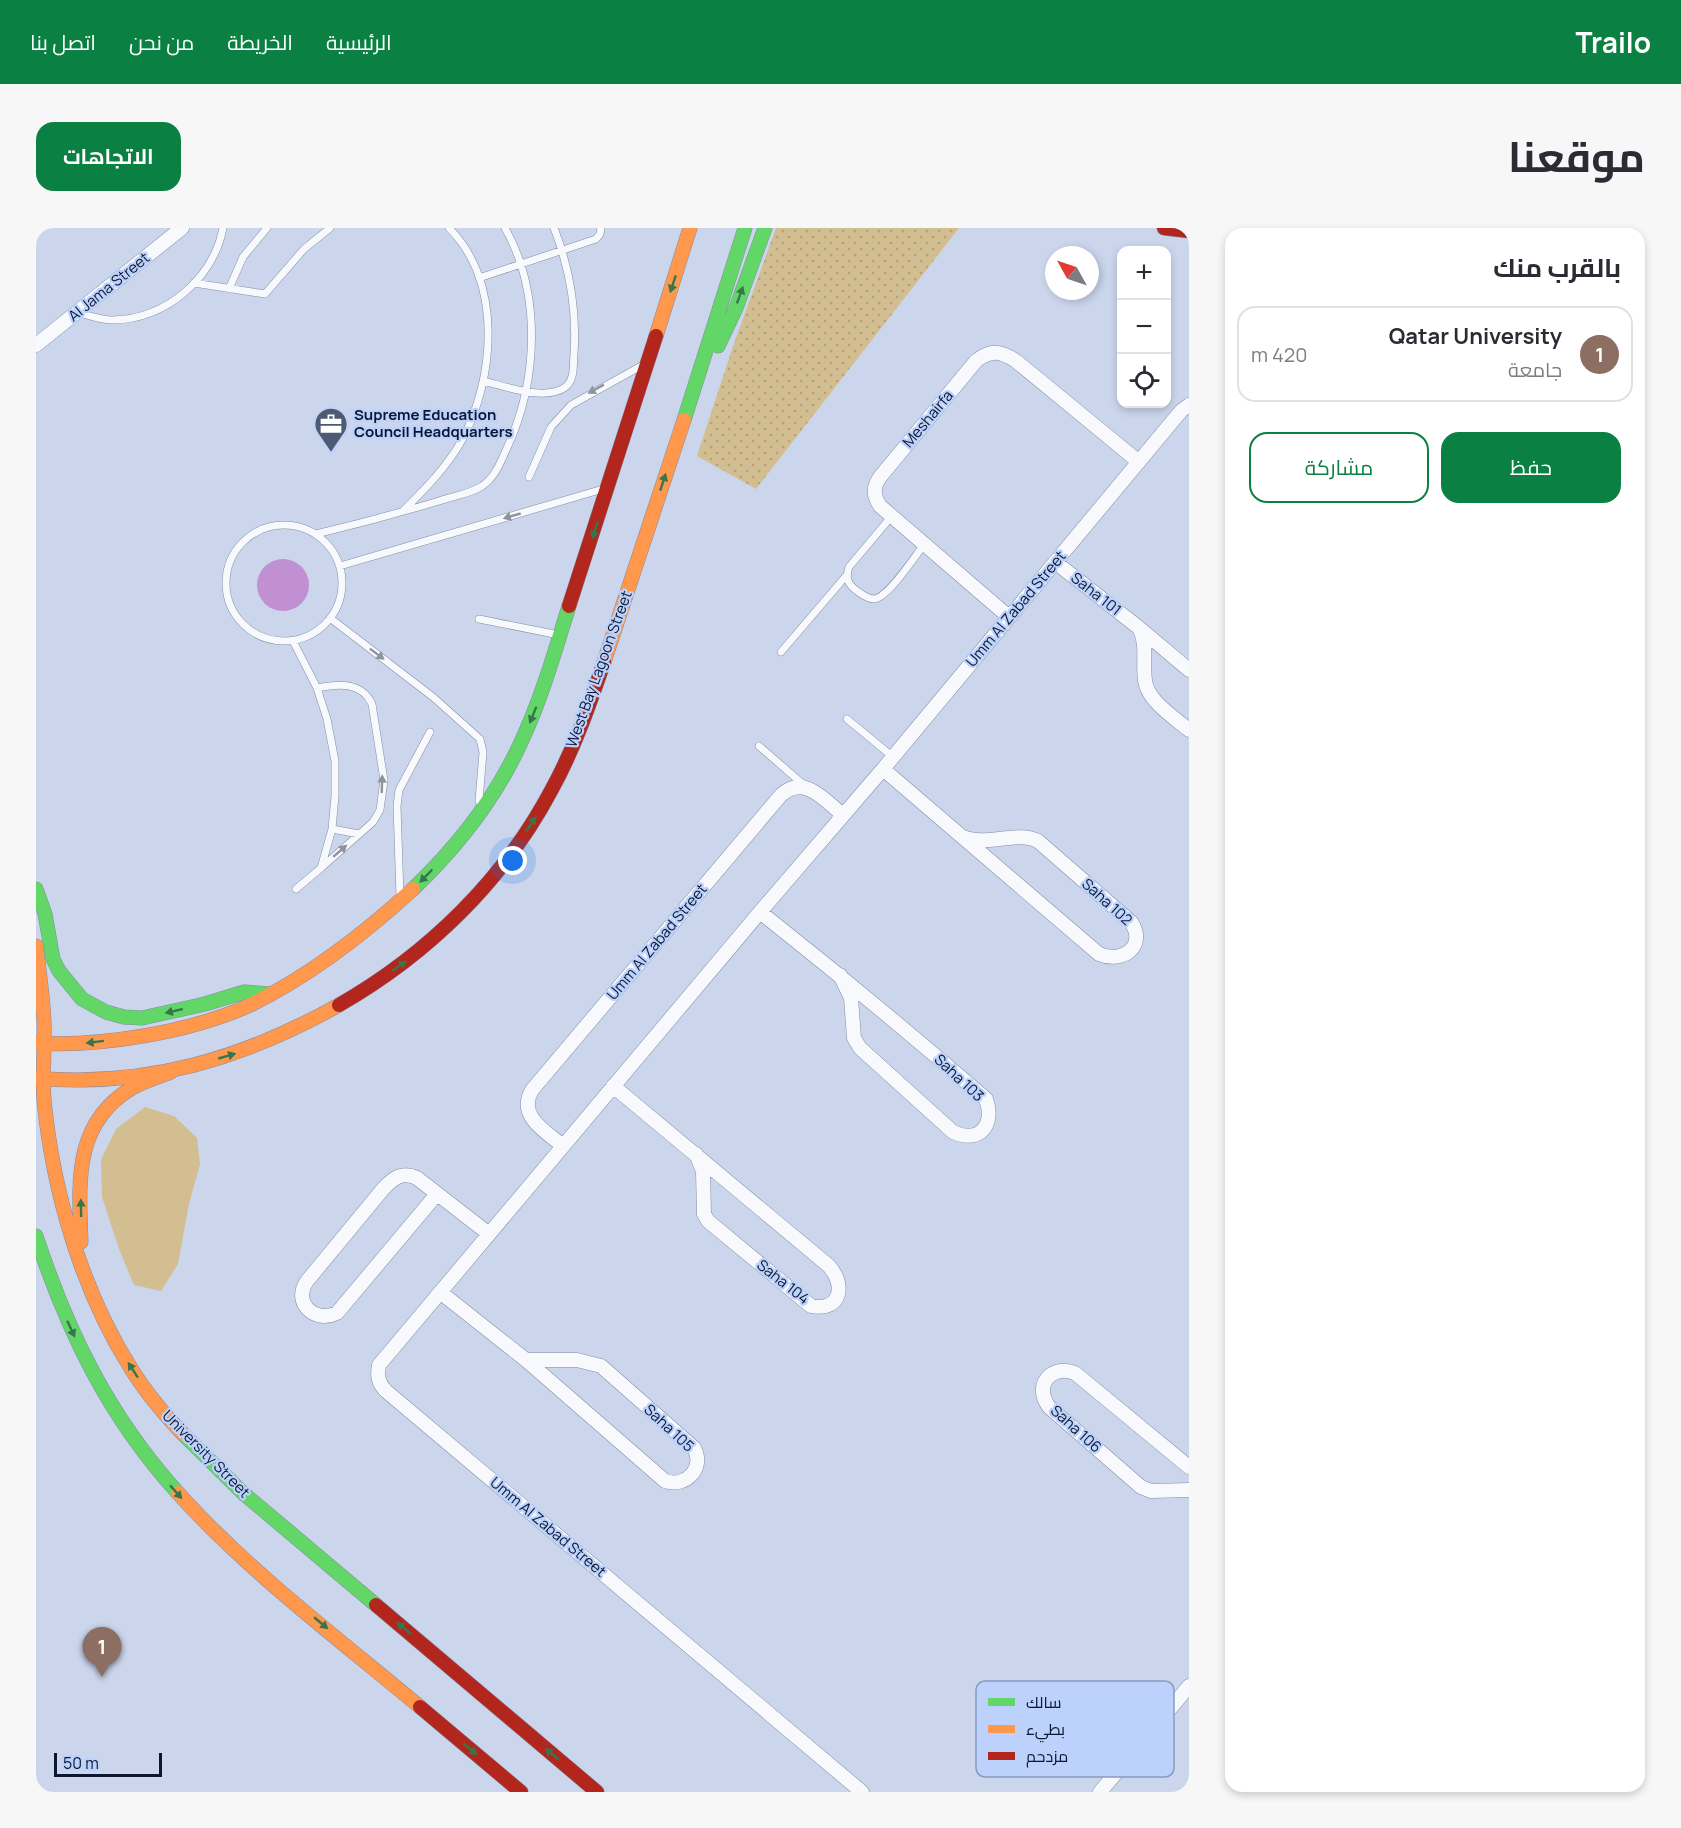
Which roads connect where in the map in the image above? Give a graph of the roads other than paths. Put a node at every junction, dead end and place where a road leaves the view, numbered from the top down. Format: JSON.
{"nodes":[{"id":1,"x":182,"y":228,"type":"edge"},
{"id":2,"x":223,"y":228,"type":"edge"},
{"id":3,"x":267,"y":228,"type":"edge"},
{"id":4,"x":330,"y":228,"type":"edge"},
{"id":5,"x":449,"y":228,"type":"edge"},
{"id":6,"x":505,"y":228,"type":"edge"},
{"id":7,"x":554,"y":228,"type":"edge"},
{"id":8,"x":601,"y":228,"type":"edge"},
{"id":9,"x":690,"y":228,"type":"edge"},
{"id":10,"x":745,"y":228,"type":"edge"},
{"id":11,"x":765,"y":228,"type":"edge"},
{"id":12,"x":1164,"y":228,"type":"edge"},
{"id":13,"x":1189,"y":231,"type":"edge"},
{"id":14,"x":562,"y":250,"type":"junction"},
{"id":15,"x":522,"y":264,"type":"junction"},
{"id":16,"x":479,"y":278,"type":"junction"},
{"id":17,"x":194,"y":283,"type":"junction"},
{"id":18,"x":229,"y":289,"type":"junction"},
{"id":19,"x":77,"y":312,"type":"junction"},
{"id":20,"x":36,"y":345,"type":"edge"},
{"id":21,"x":648,"y":362,"type":"junction"},
{"id":22,"x":483,"y":381,"type":"junction"},
{"id":23,"x":695,"y":384,"type":"junction"},
{"id":24,"x":526,"y":391,"type":"junction"},
{"id":25,"x":1189,"y":405,"type":"edge"},
{"id":26,"x":1138,"y":462,"type":"junction"},
{"id":27,"x":529,"y":477,"type":"dead end"},
{"id":28,"x":608,"y":488,"type":"junction"},
{"id":29,"x":401,"y":512,"type":"junction"},
{"id":30,"x":891,"y":517,"type":"junction"},
{"id":31,"x":316,"y":534,"type":"junction"},
{"id":32,"x":924,"y":545,"type":"junction"},
{"id":33,"x":1055,"y":562,"type":"junction"},
{"id":34,"x":340,"y":566,"type":"junction"},
{"id":35,"x":846,"y":576,"type":"junction"},
{"id":36,"x":1009,"y":617,"type":"junction"},
{"id":37,"x":330,"y":618,"type":"junction"},
{"id":38,"x":479,"y":619,"type":"dead end"},
{"id":39,"x":1138,"y":627,"type":"junction"},
{"id":40,"x":561,"y":635,"type":"junction"},
{"id":41,"x":293,"y":641,"type":"junction"},
{"id":42,"x":781,"y":652,"type":"dead end"},
{"id":43,"x":1189,"y":670,"type":"edge"},
{"id":44,"x":316,"y":688,"type":"junction"},
{"id":45,"x":847,"y":720,"type":"dead end"},
{"id":46,"x":1189,"y":730,"type":"edge"},
{"id":47,"x":430,"y":732,"type":"dead end"},
{"id":48,"x":759,"y":746,"type":"dead end"},
{"id":49,"x":893,"y":757,"type":"junction"},
{"id":50,"x":883,"y":769,"type":"junction"},
{"id":51,"x":805,"y":786,"type":"junction"},
{"id":52,"x":478,"y":814,"type":"junction"},
{"id":53,"x":843,"y":815,"type":"junction"},
{"id":54,"x":332,"y":829,"type":"junction"},
{"id":55,"x":359,"y":834,"type":"junction"},
{"id":56,"x":963,"y":837,"type":"junction"},
{"id":57,"x":321,"y":868,"type":"junction"},
{"id":58,"x":296,"y":889,"type":"dead end"},
{"id":59,"x":36,"y":890,"type":"edge"},
{"id":60,"x":400,"y":903,"type":"junction"},
{"id":61,"x":760,"y":912,"type":"junction"},
{"id":62,"x":36,"y":946,"type":"edge"},
{"id":63,"x":840,"y":975,"type":"junction"},
{"id":64,"x":271,"y":994,"type":"junction"},
{"id":65,"x":40,"y":1043,"type":"edge"},
{"id":66,"x":171,"y":1072,"type":"junction"},
{"id":67,"x":40,"y":1079,"type":"edge"},
{"id":68,"x":613,"y":1086,"type":"junction"},
{"id":69,"x":562,"y":1146,"type":"junction"},
{"id":70,"x":696,"y":1154,"type":"junction"},
{"id":71,"x":437,"y":1194,"type":"junction"},
{"id":72,"x":489,"y":1234,"type":"junction"},
{"id":73,"x":36,"y":1236,"type":"edge"},
{"id":74,"x":36,"y":1262,"type":"edge"},
{"id":75,"x":82,"y":1266,"type":"junction"},
{"id":76,"x":49,"y":1275,"type":"junction"},
{"id":77,"x":440,"y":1292,"type":"junction"},
{"id":78,"x":526,"y":1360,"type":"junction"},
{"id":79,"x":1189,"y":1467,"type":"edge"},
{"id":80,"x":1189,"y":1490,"type":"edge"},
{"id":81,"x":1189,"y":1686,"type":"edge"},
{"id":82,"x":1174,"y":1704,"type":"edge"},
{"id":83,"x":1113,"y":1777,"type":"edge"},
{"id":84,"x":520,"y":1792,"type":"edge"},
{"id":85,"x":597,"y":1792,"type":"edge"},
{"id":86,"x":862,"y":1792,"type":"edge"},
{"id":87,"x":1100,"y":1792,"type":"edge"}],
"edges":[{"from":1,"to":19,"type":"street","name":"Al Jama Street"},
{"from":2,"to":17,"type":"lane"},
{"from":3,"to":18,"type":"lane"},
{"from":4,"to":18,"type":"lane"},
{"from":5,"to":16,"type":"lane"},
{"from":6,"to":15,"type":"lane"},
{"from":7,"to":14,"type":"lane"},
{"from":8,"to":14,"type":"lane"},
{"from":9,"to":21,"type":"street","one_way":true},
{"from":10,"to":23,"type":"street","name":"West Bay Lagoon Street"},
{"from":23,"to":11,"type":"street","one_way":true},
{"from":12,"to":13,"type":"street"},
{"from":14,"to":15,"type":"lane"},
{"from":14,"to":24,"type":"lane"},
{"from":15,"to":16,"type":"lane"},
{"from":15,"to":24,"type":"lane"},
{"from":16,"to":22,"type":"lane"},
{"from":17,"to":18,"type":"lane"},
{"from":17,"to":19,"type":"lane"},
{"from":19,"to":20,"type":"street","name":"Al Jama Street"},
{"from":21,"to":27,"type":"lane","one_way":true},
{"from":21,"to":28,"type":"street"},
{"from":22,"to":24,"type":"lane"},
{"from":22,"to":29,"type":"lane"},
{"from":66,"to":23,"type":"street","name":"West Bay Lagoon Street","one_way":true},
{"from":24,"to":29,"type":"lane"},
{"from":25,"to":26,"type":"street","name":"Umm Al Zabad Street"},
{"from":26,"to":30,"type":"street","name":"Meshairfa"},
{"from":26,"to":33,"type":"street","name":"Umm Al Zabad Street"},
{"from":28,"to":34,"type":"lane","one_way":true},
{"from":28,"to":40,"type":"street","one_way":true},
{"from":29,"to":31,"type":"lane"},
{"from":30,"to":32,"type":"street","name":"Meshairfa"},
{"from":30,"to":35,"type":"lane"},
{"from":31,"to":34,"type":"lane"},
{"from":31,"to":41,"type":"lane"},
{"from":32,"to":35,"type":"lane"},
{"from":32,"to":36,"type":"street","name":"Meshairfa"},
{"from":33,"to":36,"type":"street","name":"Umm Al Zabad Street"},
{"from":33,"to":39,"type":"street","name":"Saha 101"},
{"from":34,"to":37,"type":"lane"},
{"from":35,"to":42,"type":"lane"},
{"from":36,"to":49,"type":"street","name":"Umm Al Zabad Street"},
{"from":37,"to":41,"type":"lane"},
{"from":37,"to":52,"type":"lane","one_way":true},
{"from":38,"to":40,"type":"lane"},
{"from":39,"to":43,"type":"street","name":"Saha 101"},
{"from":39,"to":46,"type":"street"},
{"from":40,"to":52,"type":"street","one_way":true},
{"from":41,"to":44,"type":"lane"},
{"from":44,"to":54,"type":"lane"},
{"from":55,"to":44,"type":"lane","one_way":true},
{"from":45,"to":49,"type":"lane"},
{"from":47,"to":60,"type":"lane"},
{"from":48,"to":51,"type":"lane"},
{"from":49,"to":50,"type":"street","name":"Umm Al Zabad Street"},
{"from":50,"to":53,"type":"street","name":"Umm Al Zabad Street"},
{"from":50,"to":56,"type":"street","name":"Saha 102"},
{"from":51,"to":53,"type":"street"},
{"from":51,"to":69,"type":"street","name":"Umm Al Zabad Street"},
{"from":52,"to":60,"type":"street","one_way":true},
{"from":53,"to":61,"type":"street","name":"Umm Al Zabad Street"},
{"from":54,"to":55,"type":"lane"},
{"from":54,"to":57,"type":"lane"},
{"from":57,"to":55,"type":"lane","one_way":true},
{"from":56,"to":56,"type":"street","name":"Saha 102"},
{"from":57,"to":58,"type":"lane"},
{"from":64,"to":59,"type":"street","one_way":true},
{"from":60,"to":64,"type":"street"},
{"from":61,"to":63,"type":"street","name":"Saha 103"},
{"from":61,"to":68,"type":"street","name":"Umm Al Zabad Street"},
{"from":62,"to":65,"type":"street","name":"University Street"},
{"from":63,"to":63,"type":"street","name":"Saha 103"},
{"from":64,"to":65,"type":"street","one_way":true},
{"from":65,"to":67,"type":"street","name":"University Street"},
{"from":66,"to":67,"type":"street","name":"West Bay Lagoon Street"},
{"from":75,"to":66,"type":"street","one_way":true},
{"from":67,"to":75,"type":"street","name":"University Street"},
{"from":68,"to":69,"type":"street","name":"Umm Al Zabad Street"},
{"from":68,"to":70,"type":"street","name":"Saha 104"},
{"from":69,"to":72,"type":"street","name":"Umm Al Zabad Street"},
{"from":70,"to":70,"type":"street","name":"Saha 104"},
{"from":71,"to":71,"type":"street"},
{"from":71,"to":72,"type":"street"},
{"from":72,"to":77,"type":"street","name":"Umm Al Zabad Street"},
{"from":73,"to":76,"type":"street"},
{"from":74,"to":76,"type":"street"},
{"from":85,"to":75,"type":"street","name":"University Street","one_way":true},
{"from":76,"to":84,"type":"street","one_way":true},
{"from":77,"to":78,"type":"street","name":"Saha 105"},
{"from":77,"to":86,"type":"street","name":"Umm Al Zabad Street"},
{"from":78,"to":78,"type":"street","name":"Saha 105"},
{"from":79,"to":80,"type":"street","name":"Saha 106"},
{"from":81,"to":82,"type":"street"},
{"from":83,"to":87,"type":"street"}]}
